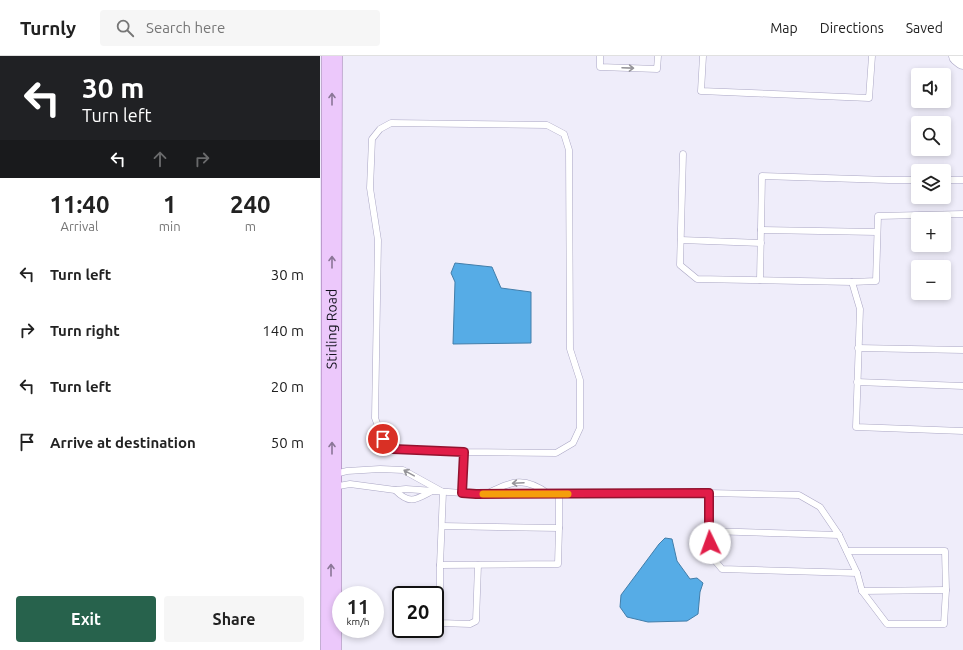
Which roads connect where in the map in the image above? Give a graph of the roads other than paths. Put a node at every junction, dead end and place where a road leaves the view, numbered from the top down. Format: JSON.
{"nodes":[{"id":1,"x":332,"y":56,"type":"edge"},
{"id":2,"x":600,"y":56,"type":"edge"},
{"id":3,"x":658,"y":56,"type":"edge"},
{"id":4,"x":703,"y":56,"type":"edge"},
{"id":5,"x":872,"y":56,"type":"edge"},
{"id":6,"x":958,"y":56,"type":"edge"},
{"id":7,"x":963,"y":60,"type":"edge"},
{"id":8,"x":683,"y":154,"type":"dead end"},
{"id":9,"x":911,"y":180,"type":"edge"},
{"id":10,"x":951,"y":180,"type":"edge"},
{"id":11,"x":963,"y":180,"type":"edge"},
{"id":12,"x":963,"y":214,"type":"edge"},
{"id":13,"x":761,"y":230,"type":"junction"},
{"id":14,"x":878,"y":232,"type":"junction"},
{"id":15,"x":681,"y":240,"type":"junction"},
{"id":16,"x":761,"y":243,"type":"junction"},
{"id":17,"x":760,"y":280,"type":"junction"},
{"id":18,"x":852,"y":282,"type":"junction"},
{"id":19,"x":858,"y":348,"type":"junction"},
{"id":20,"x":963,"y":350,"type":"edge"},
{"id":21,"x":857,"y":382,"type":"junction"},
{"id":22,"x":963,"y":386,"type":"edge"},
{"id":23,"x":963,"y":431,"type":"edge"},
{"id":24,"x":464,"y":452,"type":"junction"},
{"id":25,"x":332,"y":481,"type":"junction"},
{"id":26,"x":395,"y":490,"type":"junction"},
{"id":27,"x":432,"y":491,"type":"junction"},
{"id":28,"x":443,"y":492,"type":"junction"},
{"id":29,"x":462,"y":493,"type":"junction"},
{"id":30,"x":709,"y":493,"type":"junction"},
{"id":31,"x":486,"y":494,"type":"junction"},
{"id":32,"x":549,"y":494,"type":"junction"},
{"id":33,"x":560,"y":494,"type":"junction"},
{"id":34,"x":442,"y":526,"type":"junction"},
{"id":35,"x":560,"y":528,"type":"junction"},
{"id":36,"x":709,"y":531,"type":"junction"},
{"id":37,"x":839,"y":535,"type":"junction"},
{"id":38,"x":847,"y":551,"type":"junction"},
{"id":39,"x":440,"y":565,"type":"junction"},
{"id":40,"x":478,"y":565,"type":"junction"},
{"id":41,"x":857,"y":573,"type":"junction"},
{"id":42,"x":946,"y":590,"type":"junction"},
{"id":43,"x":862,"y":591,"type":"junction"},
{"id":44,"x":331,"y":650,"type":"edge"}],
"edges":[{"from":25,"to":1,"type":"main road","name":"Stirling Road","one_way":true},
{"from":2,"to":3,"type":"lane","one_way":true},
{"from":4,"to":5,"type":"lane"},
{"from":6,"to":7,"type":"main road"},
{"from":8,"to":15,"type":"lane"},
{"from":9,"to":13,"type":"lane"},
{"from":10,"to":11,"type":"lane"},
{"from":12,"to":14,"type":"lane"},
{"from":13,"to":14,"type":"lane"},
{"from":13,"to":16,"type":"lane"},
{"from":14,"to":18,"type":"lane"},
{"from":15,"to":16,"type":"lane"},
{"from":15,"to":17,"type":"lane"},
{"from":16,"to":17,"type":"lane"},
{"from":17,"to":18,"type":"lane"},
{"from":18,"to":19,"type":"lane"},
{"from":19,"to":20,"type":"lane"},
{"from":19,"to":21,"type":"lane"},
{"from":21,"to":22,"type":"lane"},
{"from":21,"to":23,"type":"lane"},
{"from":24,"to":24,"type":"lane"},
{"from":24,"to":29,"type":"lane"},
{"from":25,"to":26,"type":"lane"},
{"from":28,"to":25,"type":"lane","one_way":true},
{"from":44,"to":25,"type":"main road","name":"Stirling Road","one_way":true},
{"from":26,"to":27,"type":"lane"},
{"from":26,"to":27,"type":"lane"},
{"from":27,"to":28,"type":"lane"},
{"from":28,"to":29,"type":"lane"},
{"from":28,"to":34,"type":"lane"},
{"from":29,"to":31,"type":"lane"},
{"from":30,"to":33,"type":"lane"},
{"from":30,"to":36,"type":"lane"},
{"from":30,"to":37,"type":"lane"},
{"from":31,"to":32,"type":"lane"},
{"from":32,"to":31,"type":"lane","one_way":true},
{"from":32,"to":33,"type":"lane"},
{"from":33,"to":35,"type":"lane"},
{"from":34,"to":35,"type":"lane"},
{"from":34,"to":39,"type":"lane"},
{"from":35,"to":40,"type":"lane"},
{"from":36,"to":37,"type":"lane"},
{"from":36,"to":41,"type":"lane"},
{"from":37,"to":38,"type":"lane"},
{"from":38,"to":41,"type":"lane"},
{"from":38,"to":42,"type":"lane"},
{"from":39,"to":40,"type":"lane"},
{"from":39,"to":40,"type":"lane"},
{"from":41,"to":43,"type":"lane"},
{"from":42,"to":43,"type":"lane"},
{"from":42,"to":43,"type":"lane"}]}
